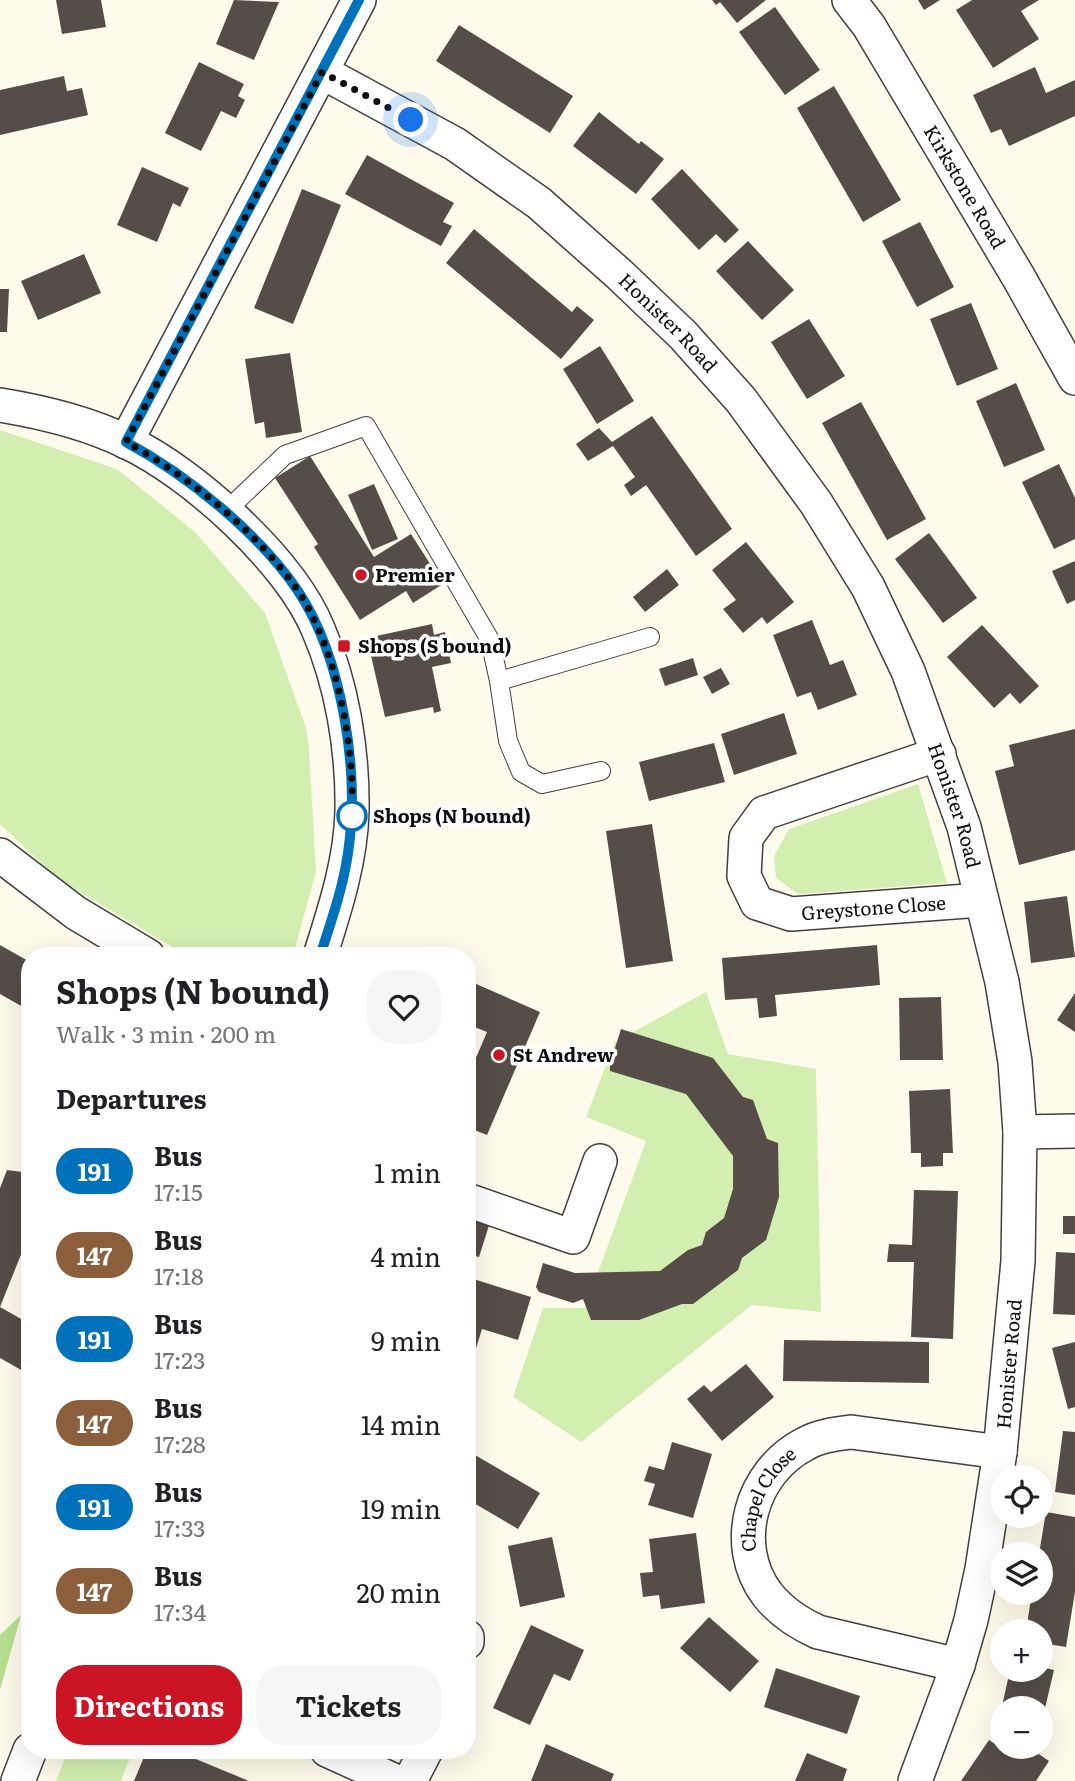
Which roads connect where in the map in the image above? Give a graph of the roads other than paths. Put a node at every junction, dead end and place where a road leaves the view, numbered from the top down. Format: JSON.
{"nodes":[{"id":1,"x":359,"y":0,"type":"edge"},
{"id":2,"x":849,"y":0,"type":"edge"},
{"id":3,"x":322,"y":72,"type":"junction"},
{"id":4,"x":1075,"y":378,"type":"edge"},
{"id":5,"x":0,"y":405,"type":"edge"},
{"id":6,"x":126,"y":442,"type":"junction"},
{"id":7,"x":225,"y":512,"type":"junction"},
{"id":8,"x":650,"y":637,"type":"dead end"},
{"id":9,"x":499,"y":681,"type":"junction"},
{"id":10,"x":939,"y":754,"type":"junction"},
{"id":11,"x":601,"y":771,"type":"dead end"},
{"id":12,"x":0,"y":855,"type":"edge"},
{"id":13,"x":981,"y":900,"type":"junction"},
{"id":14,"x":133,"y":947,"type":"edge"},
{"id":15,"x":323,"y":947,"type":"edge"},
{"id":16,"x":1075,"y":1131,"type":"edge"},
{"id":17,"x":1020,"y":1132,"type":"junction"},
{"id":18,"x":600,"y":1161,"type":"dead end"},
{"id":19,"x":476,"y":1203,"type":"edge"},
{"id":20,"x":1000,"y":1452,"type":"junction"},
{"id":21,"x":958,"y":1665,"type":"junction"},
{"id":22,"x":27,"y":1759,"type":"edge"},
{"id":23,"x":347,"y":1759,"type":"edge"},
{"id":24,"x":421,"y":1759,"type":"edge"},
{"id":25,"x":18,"y":1781,"type":"edge"},
{"id":26,"x":395,"y":1781,"type":"edge"},
{"id":27,"x":410,"y":1781,"type":"edge"},
{"id":28,"x":915,"y":1781,"type":"edge"}],
"edges":[{"from":1,"to":3,"type":"street"},
{"from":2,"to":4,"type":"street","name":"Kirkstone Road"},
{"from":3,"to":6,"type":"street"},
{"from":3,"to":10,"type":"street","name":"Honister Road"},
{"from":5,"to":6,"type":"street"},
{"from":6,"to":7,"type":"street"},
{"from":7,"to":9,"type":"lane"},
{"from":7,"to":15,"type":"street"},
{"from":8,"to":9,"type":"lane"},
{"from":9,"to":11,"type":"lane"},
{"from":10,"to":13,"type":"street","name":"Honister Road"},
{"from":10,"to":13,"type":"street","name":"Greystone Close"},
{"from":12,"to":14,"type":"street"},
{"from":13,"to":17,"type":"street","name":"Honister Road"},
{"from":16,"to":17,"type":"street"},
{"from":17,"to":20,"type":"street","name":"Honister Road"},
{"from":18,"to":19,"type":"street"},
{"from":20,"to":21,"type":"street","name":"Honister Road"},
{"from":20,"to":21,"type":"street","name":"Chapel Close"},
{"from":21,"to":28,"type":"street","name":"Honister Road"},
{"from":22,"to":25,"type":"street"},
{"from":23,"to":26,"type":"street"},
{"from":24,"to":27,"type":"street"}]}
